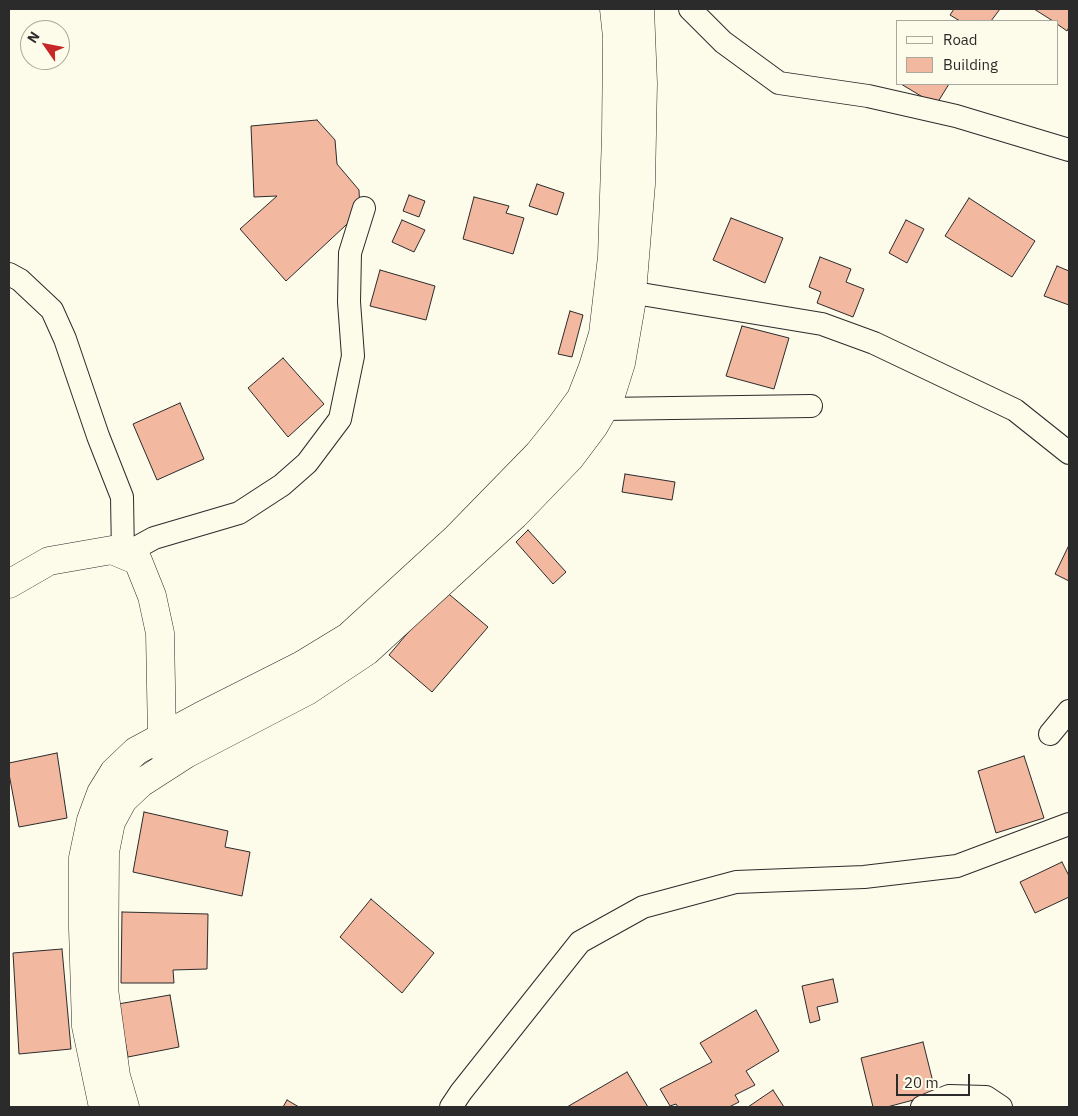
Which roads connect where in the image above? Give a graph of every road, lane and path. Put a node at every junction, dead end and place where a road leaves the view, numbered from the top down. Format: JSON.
{"nodes":[{"id":1,"x":614,"y":9,"type":"edge"},
{"id":2,"x":640,"y":9,"type":"edge"},
{"id":3,"x":690,"y":9,"type":"edge"},
{"id":4,"x":1069,"y":150,"type":"edge"},
{"id":5,"x":364,"y":208,"type":"dead end"},
{"id":6,"x":9,"y":274,"type":"edge"},
{"id":7,"x":620,"y":290,"type":"junction"},
{"id":8,"x":592,"y":404,"type":"junction"},
{"id":9,"x":810,"y":406,"type":"dead end"},
{"id":10,"x":1069,"y":453,"type":"edge"},
{"id":11,"x":123,"y":554,"type":"junction"},
{"id":12,"x":9,"y":584,"type":"edge"},
{"id":13,"x":1069,"y":711,"type":"edge"},
{"id":14,"x":1050,"y":734,"type":"dead end"},
{"id":15,"x":162,"y":738,"type":"junction"},
{"id":16,"x":169,"y":764,"type":"junction"},
{"id":17,"x":1069,"y":824,"type":"edge"},
{"id":18,"x":103,"y":1107,"type":"edge"},
{"id":19,"x":125,"y":1107,"type":"edge"},
{"id":20,"x":450,"y":1107,"type":"edge"},
{"id":21,"x":922,"y":1107,"type":"edge"},
{"id":22,"x":1001,"y":1107,"type":"edge"}],
"edges":[{"from":1,"to":7,"type":"street"},
{"from":2,"to":7,"type":"street"},
{"from":3,"to":4,"type":"street"},
{"from":5,"to":11,"type":"street"},
{"from":6,"to":11,"type":"street"},
{"from":7,"to":8,"type":"street"},
{"from":7,"to":10,"type":"street"},
{"from":8,"to":9,"type":"street"},
{"from":8,"to":15,"type":"street"},
{"from":8,"to":16,"type":"street"},
{"from":11,"to":12,"type":"street"},
{"from":11,"to":15,"type":"street"},
{"from":13,"to":14,"type":"street"},
{"from":15,"to":16,"type":"street"},
{"from":15,"to":18,"type":"street"},
{"from":16,"to":19,"type":"street"},
{"from":17,"to":20,"type":"street"},
{"from":21,"to":22,"type":"street"}]}
